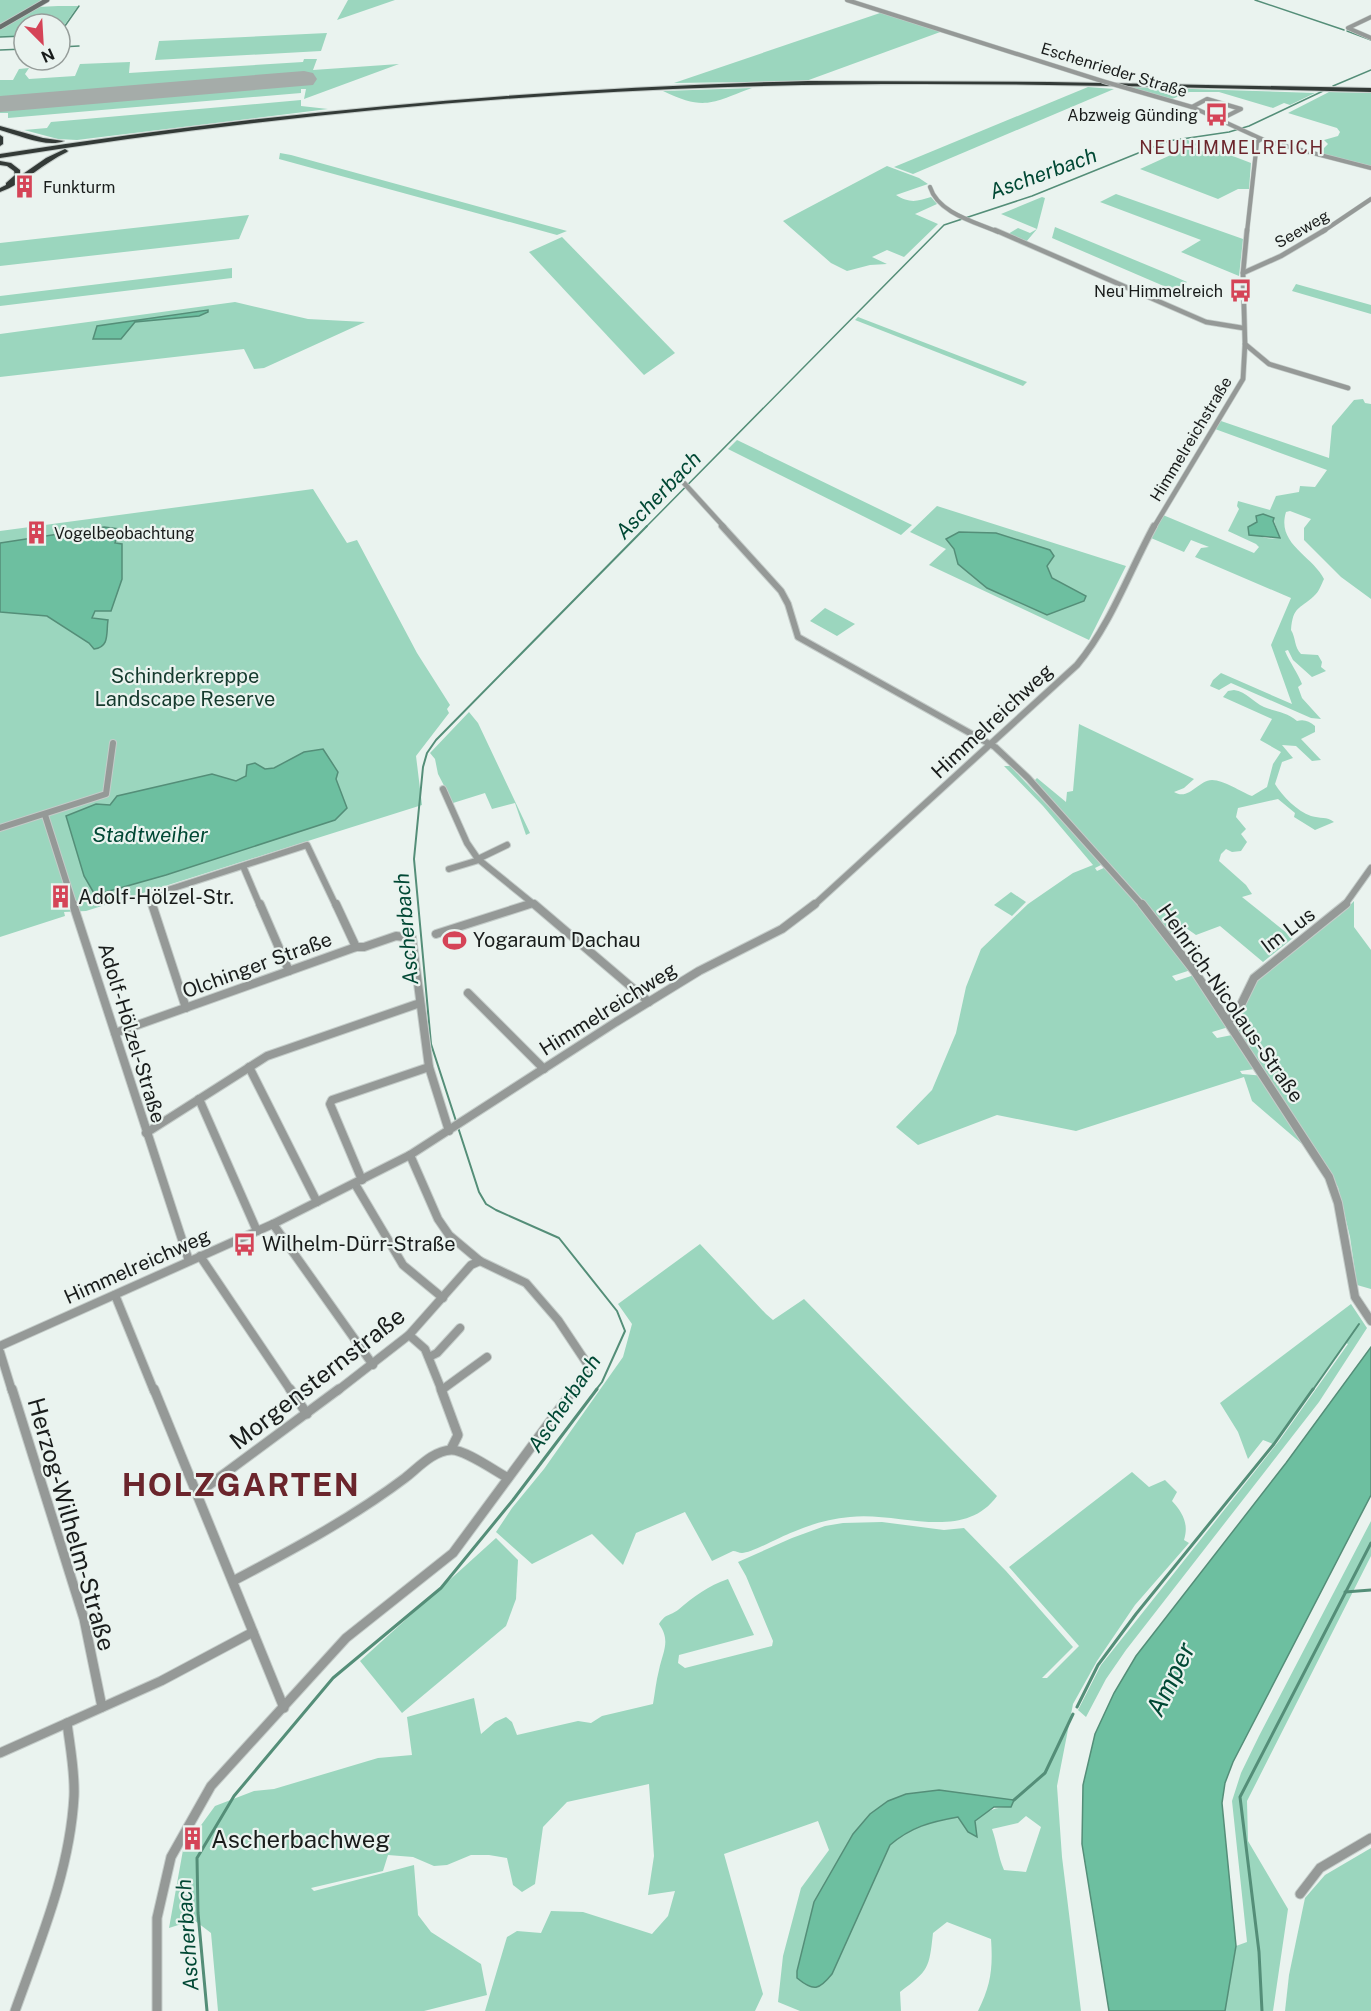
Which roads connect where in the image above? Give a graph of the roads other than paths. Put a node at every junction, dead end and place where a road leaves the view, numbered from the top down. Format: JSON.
{"nodes":[{"id":1,"x":46,"y":0,"type":"edge"},
{"id":2,"x":847,"y":0,"type":"edge"},
{"id":3,"x":1371,"y":17,"type":"edge"},
{"id":4,"x":0,"y":27,"type":"edge"},
{"id":5,"x":1371,"y":39,"type":"edge"},
{"id":6,"x":1371,"y":90,"type":"edge"},
{"id":7,"x":1192,"y":107,"type":"junction"},
{"id":8,"x":1221,"y":119,"type":"junction"},
{"id":9,"x":0,"y":128,"type":"edge"},
{"id":10,"x":0,"y":137,"type":"edge"},
{"id":11,"x":1261,"y":139,"type":"junction"},
{"id":12,"x":107,"y":140,"type":"junction"},
{"id":13,"x":0,"y":144,"type":"edge"},
{"id":14,"x":0,"y":156,"type":"edge"},
{"id":15,"x":0,"y":163,"type":"edge"},
{"id":16,"x":1371,"y":168,"type":"edge"},
{"id":17,"x":930,"y":187,"type":"dead end"},
{"id":18,"x":0,"y":188,"type":"edge"},
{"id":19,"x":1371,"y":200,"type":"edge"},
{"id":20,"x":1243,"y":273,"type":"junction"},
{"id":21,"x":1243,"y":328,"type":"junction"},
{"id":22,"x":1245,"y":344,"type":"junction"},
{"id":23,"x":1348,"y":388,"type":"dead end"},
{"id":24,"x":686,"y":485,"type":"dead end"},
{"id":25,"x":1131,"y":568,"type":"joint"},
{"id":26,"x":113,"y":743,"type":"dead end"},
{"id":27,"x":992,"y":745,"type":"junction"},
{"id":28,"x":443,"y":789,"type":"dead end"},
{"id":29,"x":45,"y":815,"type":"junction"},
{"id":30,"x":0,"y":828,"type":"edge"},
{"id":31,"x":507,"y":845,"type":"dead end"},
{"id":32,"x":478,"y":859,"type":"junction"},
{"id":33,"x":243,"y":866,"type":"junction"},
{"id":34,"x":1371,"y":868,"type":"edge"},
{"id":35,"x":449,"y":869,"type":"dead end"},
{"id":36,"x":531,"y":904,"type":"junction"},
{"id":37,"x":436,"y":934,"type":"dead end"},
{"id":38,"x":356,"y":947,"type":"junction"},
{"id":39,"x":289,"y":971,"type":"junction"},
{"id":40,"x":468,"y":993,"type":"dead end"},
{"id":41,"x":649,"y":1002,"type":"junction"},
{"id":42,"x":420,"y":1003,"type":"junction"},
{"id":43,"x":186,"y":1008,"type":"junction"},
{"id":44,"x":1228,"y":1020,"type":"junction"},
{"id":45,"x":115,"y":1033,"type":"junction"},
{"id":46,"x":429,"y":1066,"type":"junction"},
{"id":47,"x":249,"y":1067,"type":"junction"},
{"id":48,"x":544,"y":1069,"type":"junction"},
{"id":49,"x":199,"y":1099,"type":"junction"},
{"id":50,"x":451,"y":1129,"type":"junction"},
{"id":51,"x":146,"y":1133,"type":"junction"},
{"id":52,"x":410,"y":1155,"type":"junction"},
{"id":53,"x":359,"y":1182,"type":"junction"},
{"id":54,"x":317,"y":1202,"type":"junction"},
{"id":55,"x":273,"y":1224,"type":"junction"},
{"id":56,"x":257,"y":1231,"type":"junction"},
{"id":57,"x":200,"y":1256,"type":"junction"},
{"id":58,"x":189,"y":1261,"type":"junction"},
{"id":59,"x":480,"y":1261,"type":"junction"},
{"id":60,"x":115,"y":1294,"type":"junction"},
{"id":61,"x":442,"y":1298,"type":"junction"},
{"id":62,"x":1371,"y":1321,"type":"edge"},
{"id":63,"x":460,"y":1328,"type":"dead end"},
{"id":64,"x":409,"y":1335,"type":"junction"},
{"id":65,"x":0,"y":1346,"type":"edge"},
{"id":66,"x":0,"y":1352,"type":"edge"},
{"id":67,"x":429,"y":1357,"type":"junction"},
{"id":68,"x":487,"y":1357,"type":"dead end"},
{"id":69,"x":374,"y":1365,"type":"junction"},
{"id":70,"x":442,"y":1389,"type":"junction"},
{"id":71,"x":307,"y":1414,"type":"junction"},
{"id":72,"x":451,"y":1449,"type":"junction"},
{"id":73,"x":508,"y":1479,"type":"junction"},
{"id":74,"x":197,"y":1494,"type":"junction"},
{"id":75,"x":233,"y":1581,"type":"junction"},
{"id":76,"x":253,"y":1632,"type":"junction"},
{"id":77,"x":102,"y":1707,"type":"junction"},
{"id":78,"x":284,"y":1708,"type":"junction"},
{"id":79,"x":67,"y":1723,"type":"junction"},
{"id":80,"x":0,"y":1753,"type":"edge"},
{"id":81,"x":1371,"y":1839,"type":"edge"},
{"id":82,"x":1300,"y":1894,"type":"dead end"},
{"id":83,"x":15,"y":2011,"type":"edge"},
{"id":84,"x":157,"y":2011,"type":"edge"}],
"edges":[{"from":1,"to":4,"type":"street"},
{"from":2,"to":7,"type":"street","name":"Eschenrieder Straße","bridge":true},
{"from":3,"to":5,"type":"street"},
{"from":6,"to":12,"type":"highway"},
{"from":7,"to":8,"type":"street","name":"Eschenrieder Straße"},
{"from":7,"to":8,"type":"street"},
{"from":8,"to":11,"type":"street","name":"Eschenrieder Straße"},
{"from":9,"to":12,"type":"highway"},
{"from":10,"to":13,"type":"highway"},
{"from":11,"to":16,"type":"street","name":"Eschenrieder Straße"},
{"from":11,"to":20,"type":"street","name":"Himmelreichstraße"},
{"from":12,"to":14,"type":"highway"},
{"from":12,"to":18,"type":"highway"},
{"from":15,"to":18,"type":"highway"},
{"from":17,"to":21,"type":"street"},
{"from":19,"to":20,"type":"street","name":"Seeweg"},
{"from":20,"to":21,"type":"street","name":"Himmelreichstraße"},
{"from":21,"to":22,"type":"street","name":"Himmelreichstraße"},
{"from":22,"to":23,"type":"street"},
{"from":22,"to":25,"type":"street","name":"Himmelreichstraße"},
{"from":24,"to":27,"type":"street","name":"Heinrich-Nicolaus-Straße"},
{"from":25,"to":27,"type":"street","name":"Himmelreichweg"},
{"from":26,"to":29,"type":"street"},
{"from":27,"to":41,"type":"street","name":"Himmelreichweg"},
{"from":27,"to":44,"type":"street","name":"Heinrich-Nicolaus-Straße"},
{"from":28,"to":32,"type":"street"},
{"from":29,"to":30,"type":"street"},
{"from":29,"to":45,"type":"street","name":"Adolf-Hölzel-Straße"},
{"from":31,"to":32,"type":"street"},
{"from":32,"to":35,"type":"street"},
{"from":32,"to":36,"type":"street"},
{"from":33,"to":38,"type":"street"},
{"from":33,"to":39,"type":"street"},
{"from":33,"to":43,"type":"street"},
{"from":34,"to":44,"type":"street","name":"Im Lus"},
{"from":36,"to":37,"type":"street"},
{"from":36,"to":41,"type":"street"},
{"from":38,"to":39,"type":"street","name":"Olchinger Straße"},
{"from":38,"to":42,"type":"street","name":"Olchinger Straße"},
{"from":39,"to":43,"type":"street","name":"Olchinger Straße"},
{"from":40,"to":48,"type":"street"},
{"from":41,"to":48,"type":"street","name":"Himmelreichweg"},
{"from":42,"to":46,"type":"street"},
{"from":42,"to":47,"type":"street"},
{"from":43,"to":45,"type":"street","name":"Olchinger Straße"},
{"from":44,"to":62,"type":"street","name":"Heinrich-Nicolaus-Straße"},
{"from":45,"to":51,"type":"street","name":"Adolf-Hölzel-Straße"},
{"from":46,"to":50,"type":"street"},
{"from":46,"to":53,"type":"street"},
{"from":47,"to":49,"type":"street"},
{"from":47,"to":54,"type":"street"},
{"from":48,"to":50,"type":"street","name":"Himmelreichweg"},
{"from":49,"to":51,"type":"street"},
{"from":49,"to":56,"type":"street"},
{"from":50,"to":52,"type":"street","name":"Himmelreichweg"},
{"from":51,"to":58,"type":"street","name":"Adolf-Hölzel-Straße"},
{"from":52,"to":53,"type":"street","name":"Himmelreichweg"},
{"from":52,"to":59,"type":"street"},
{"from":53,"to":54,"type":"street","name":"Himmelreichweg"},
{"from":53,"to":61,"type":"street"},
{"from":54,"to":55,"type":"street","name":"Himmelreichweg"},
{"from":55,"to":56,"type":"street","name":"Himmelreichweg"},
{"from":55,"to":69,"type":"street"},
{"from":56,"to":57,"type":"street","name":"Himmelreichweg"},
{"from":57,"to":58,"type":"street","name":"Himmelreichweg"},
{"from":57,"to":71,"type":"street"},
{"from":58,"to":60,"type":"street","name":"Himmelreichweg"},
{"from":59,"to":61,"type":"street","name":"Morgensternstraße"},
{"from":59,"to":73,"type":"street"},
{"from":60,"to":65,"type":"street","name":"Himmelreichweg"},
{"from":60,"to":74,"type":"street"},
{"from":61,"to":64,"type":"street","name":"Morgensternstraße"},
{"from":63,"to":67,"type":"street"},
{"from":64,"to":67,"type":"street"},
{"from":64,"to":69,"type":"street","name":"Morgensternstraße"},
{"from":66,"to":77,"type":"street","name":"Herzog-Wilhelm-Straße"},
{"from":67,"to":70,"type":"street"},
{"from":68,"to":70,"type":"street"},
{"from":69,"to":71,"type":"street","name":"Morgensternstraße"},
{"from":70,"to":72,"type":"street"},
{"from":71,"to":74,"type":"street","name":"Morgensternstraße"},
{"from":72,"to":73,"type":"street"},
{"from":72,"to":75,"type":"street"},
{"from":73,"to":78,"type":"street"},
{"from":74,"to":75,"type":"street"},
{"from":75,"to":76,"type":"street"},
{"from":76,"to":77,"type":"street"},
{"from":76,"to":78,"type":"street"},
{"from":77,"to":79,"type":"street"},
{"from":78,"to":84,"type":"street"},
{"from":79,"to":80,"type":"street"},
{"from":79,"to":83,"type":"street"},
{"from":81,"to":82,"type":"street"}]}
